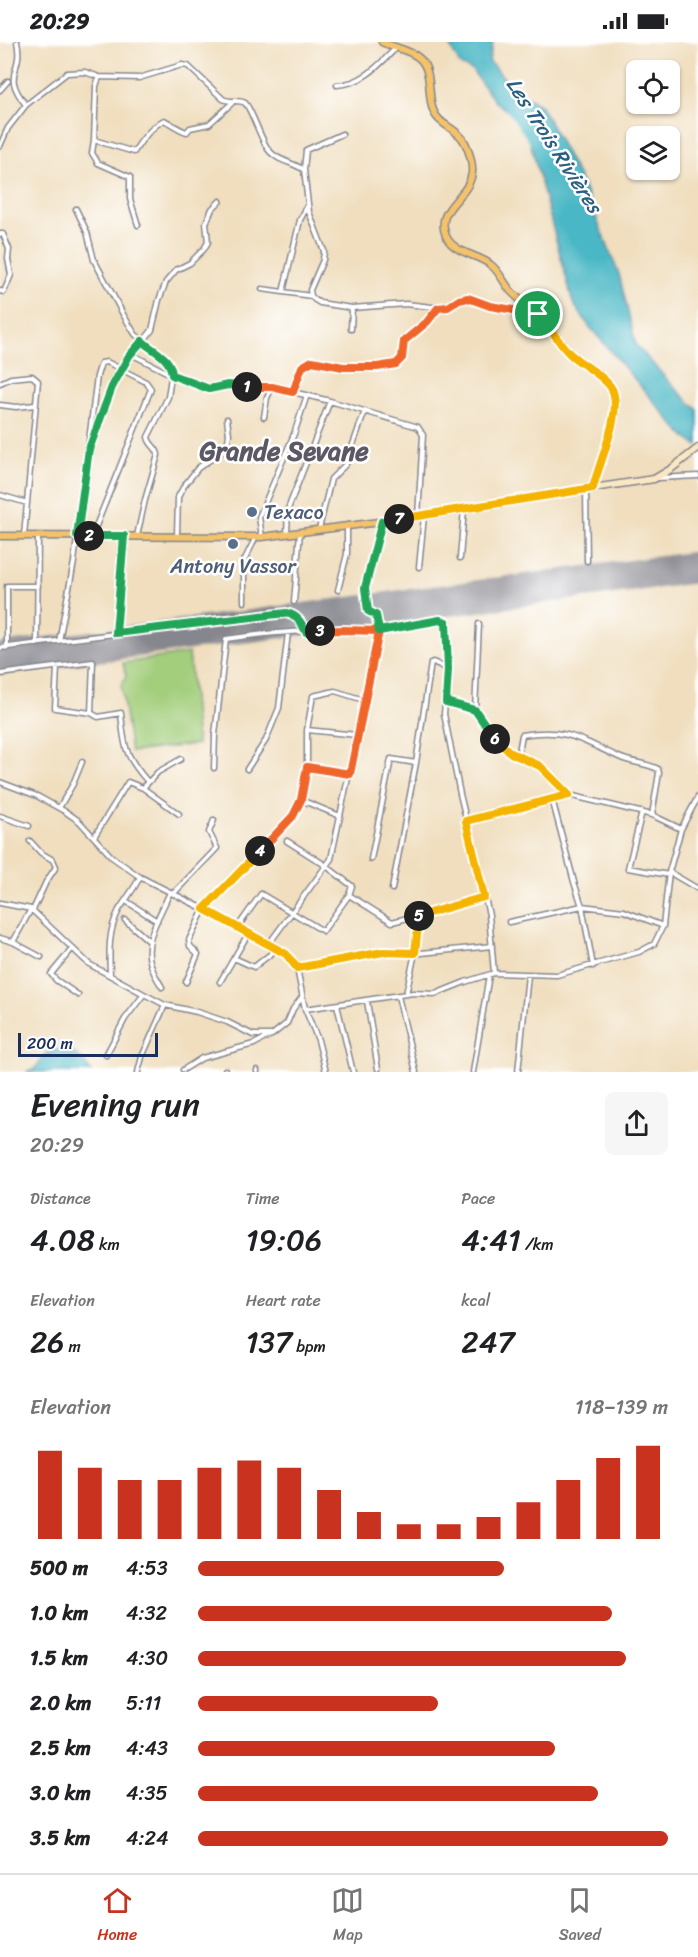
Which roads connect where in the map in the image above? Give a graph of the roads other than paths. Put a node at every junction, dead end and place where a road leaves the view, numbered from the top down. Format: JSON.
{"nodes":[{"id":1,"x":17,"y":42,"type":"edge"},
{"id":2,"x":382,"y":42,"type":"edge"},
{"id":3,"x":396,"y":48,"type":"junction"},
{"id":4,"x":99,"y":76,"type":"junction"},
{"id":5,"x":9,"y":81,"type":"junction"},
{"id":6,"x":338,"y":85,"type":"dead end"},
{"id":7,"x":0,"y":90,"type":"edge"},
{"id":8,"x":232,"y":102,"type":"junction"},
{"id":9,"x":26,"y":105,"type":"junction"},
{"id":10,"x":342,"y":134,"type":"dead end"},
{"id":11,"x":94,"y":140,"type":"junction"},
{"id":12,"x":0,"y":146,"type":"edge"},
{"id":13,"x":304,"y":170,"type":"junction"},
{"id":14,"x":220,"y":201,"type":"dead end"},
{"id":15,"x":308,"y":204,"type":"junction"},
{"id":16,"x":76,"y":209,"type":"dead end"},
{"id":17,"x":138,"y":225,"type":"dead end"},
{"id":18,"x":0,"y":234,"type":"edge"},
{"id":19,"x":262,"y":289,"type":"dead end"},
{"id":20,"x":0,"y":291,"type":"edge"},
{"id":21,"x":283,"y":292,"type":"junction"},
{"id":22,"x":311,"y":296,"type":"junction"},
{"id":23,"x":352,"y":308,"type":"junction"},
{"id":24,"x":438,"y":308,"type":"junction"},
{"id":25,"x":538,"y":314,"type":"junction"},
{"id":26,"x":351,"y":328,"type":"dead end"},
{"id":27,"x":142,"y":341,"type":"junction"},
{"id":28,"x":133,"y":354,"type":"junction"},
{"id":29,"x":121,"y":369,"type":"junction"},
{"id":30,"x":172,"y":375,"type":"junction"},
{"id":31,"x":0,"y":383,"type":"edge"},
{"id":32,"x":272,"y":387,"type":"junction"},
{"id":33,"x":293,"y":392,"type":"junction"},
{"id":34,"x":307,"y":395,"type":"junction"},
{"id":35,"x":330,"y":401,"type":"junction"},
{"id":36,"x":0,"y":405,"type":"edge"},
{"id":37,"x":36,"y":405,"type":"junction"},
{"id":38,"x":365,"y":411,"type":"junction"},
{"id":39,"x":264,"y":417,"type":"dead end"},
{"id":40,"x":227,"y":419,"type":"dead end"},
{"id":41,"x":698,"y":448,"type":"edge"},
{"id":42,"x":89,"y":449,"type":"junction"},
{"id":43,"x":698,"y":476,"type":"edge"},
{"id":44,"x":654,"y":479,"type":"junction"},
{"id":45,"x":589,"y":488,"type":"junction"},
{"id":46,"x":0,"y":495,"type":"edge"},
{"id":47,"x":27,"y":503,"type":"junction"},
{"id":48,"x":464,"y":509,"type":"junction"},
{"id":49,"x":421,"y":516,"type":"junction"},
{"id":50,"x":382,"y":521,"type":"junction"},
{"id":51,"x":346,"y":526,"type":"junction"},
{"id":52,"x":319,"y":529,"type":"junction"},
{"id":53,"x":300,"y":532,"type":"junction"},
{"id":54,"x":287,"y":534,"type":"junction"},
{"id":55,"x":0,"y":536,"type":"edge"},
{"id":56,"x":24,"y":536,"type":"junction"},
{"id":57,"x":38,"y":536,"type":"junction"},
{"id":58,"x":77,"y":536,"type":"junction"},
{"id":59,"x":92,"y":536,"type":"junction"},
{"id":60,"x":124,"y":536,"type":"junction"},
{"id":61,"x":137,"y":536,"type":"junction"},
{"id":62,"x":177,"y":537,"type":"junction"},
{"id":63,"x":259,"y":537,"type":"junction"},
{"id":64,"x":460,"y":558,"type":"dead end"},
{"id":65,"x":587,"y":561,"type":"dead end"},
{"id":66,"x":419,"y":567,"type":"dead end"},
{"id":67,"x":38,"y":586,"type":"junction"},
{"id":68,"x":338,"y":590,"type":"dead end"},
{"id":69,"x":244,"y":602,"type":"dead end"},
{"id":70,"x":294,"y":602,"type":"dead end"},
{"id":71,"x":479,"y":624,"type":"dead end"},
{"id":72,"x":379,"y":631,"type":"junction"},
{"id":73,"x":306,"y":632,"type":"junction"},
{"id":74,"x":116,"y":633,"type":"junction"},
{"id":75,"x":288,"y":633,"type":"junction"},
{"id":76,"x":59,"y":641,"type":"junction"},
{"id":77,"x":37,"y":644,"type":"junction"},
{"id":78,"x":0,"y":648,"type":"edge"},
{"id":79,"x":7,"y":648,"type":"junction"},
{"id":80,"x":57,"y":667,"type":"junction"},
{"id":81,"x":448,"y":669,"type":"junction"},
{"id":82,"x":0,"y":674,"type":"edge"},
{"id":83,"x":364,"y":700,"type":"junction"},
{"id":84,"x":446,"y":702,"type":"junction"},
{"id":85,"x":475,"y":710,"type":"junction"},
{"id":86,"x":91,"y":713,"type":"junction"},
{"id":87,"x":307,"y":730,"type":"junction"},
{"id":88,"x":357,"y":735,"type":"junction"},
{"id":89,"x":518,"y":757,"type":"junction"},
{"id":90,"x":181,"y":759,"type":"dead end"},
{"id":91,"x":82,"y":762,"type":"dead end"},
{"id":92,"x":416,"y":763,"type":"junction"},
{"id":93,"x":307,"y":767,"type":"junction"},
{"id":94,"x":214,"y":768,"type":"dead end"},
{"id":95,"x":247,"y":769,"type":"dead end"},
{"id":96,"x":350,"y":774,"type":"junction"},
{"id":97,"x":0,"y":782,"type":"edge"},
{"id":98,"x":148,"y":782,"type":"junction"},
{"id":99,"x":143,"y":788,"type":"junction"},
{"id":100,"x":569,"y":795,"type":"junction"},
{"id":101,"x":698,"y":796,"type":"edge"},
{"id":102,"x":301,"y":800,"type":"junction"},
{"id":103,"x":552,"y":800,"type":"junction"},
{"id":104,"x":59,"y":808,"type":"junction"},
{"id":105,"x":642,"y":812,"type":"junction"},
{"id":106,"x":179,"y":814,"type":"dead end"},
{"id":107,"x":652,"y":815,"type":"junction"},
{"id":108,"x":0,"y":816,"type":"edge"},
{"id":109,"x":340,"y":816,"type":"junction"},
{"id":110,"x":214,"y":820,"type":"dead end"},
{"id":111,"x":466,"y":821,"type":"junction"},
{"id":112,"x":29,"y":826,"type":"dead end"},
{"id":113,"x":681,"y":829,"type":"junction"},
{"id":114,"x":94,"y":837,"type":"junction"},
{"id":115,"x":30,"y":841,"type":"dead end"},
{"id":116,"x":287,"y":841,"type":"dead end"},
{"id":117,"x":370,"y":859,"type":"dead end"},
{"id":118,"x":325,"y":865,"type":"junction"},
{"id":119,"x":669,"y":873,"type":"junction"},
{"id":120,"x":140,"y":877,"type":"junction"},
{"id":121,"x":392,"y":889,"type":"dead end"},
{"id":122,"x":698,"y":889,"type":"edge"},
{"id":123,"x":171,"y":893,"type":"junction"},
{"id":124,"x":349,"y":895,"type":"junction"},
{"id":125,"x":484,"y":897,"type":"junction"},
{"id":126,"x":126,"y":901,"type":"junction"},
{"id":127,"x":0,"y":903,"type":"edge"},
{"id":128,"x":582,"y":906,"type":"junction"},
{"id":129,"x":204,"y":909,"type":"junction"},
{"id":130,"x":32,"y":910,"type":"junction"},
{"id":131,"x":291,"y":913,"type":"junction"},
{"id":132,"x":419,"y":915,"type":"junction"},
{"id":133,"x":125,"y":920,"type":"dead end"},
{"id":134,"x":157,"y":921,"type":"junction"},
{"id":135,"x":509,"y":922,"type":"dead end"},
{"id":136,"x":663,"y":926,"type":"junction"},
{"id":137,"x":237,"y":927,"type":"junction"},
{"id":138,"x":248,"y":934,"type":"junction"},
{"id":139,"x":0,"y":938,"type":"edge"},
{"id":140,"x":149,"y":941,"type":"junction"},
{"id":141,"x":13,"y":942,"type":"junction"},
{"id":142,"x":268,"y":945,"type":"junction"},
{"id":143,"x":492,"y":946,"type":"junction"},
{"id":144,"x":72,"y":949,"type":"junction"},
{"id":145,"x":277,"y":949,"type":"junction"},
{"id":146,"x":415,"y":953,"type":"junction"},
{"id":147,"x":42,"y":957,"type":"dead end"},
{"id":148,"x":234,"y":958,"type":"junction"},
{"id":149,"x":593,"y":966,"type":"junction"},
{"id":150,"x":297,"y":968,"type":"junction"},
{"id":151,"x":491,"y":974,"type":"junction"},
{"id":152,"x":110,"y":975,"type":"junction"},
{"id":153,"x":528,"y":975,"type":"junction"},
{"id":154,"x":186,"y":982,"type":"dead end"},
{"id":155,"x":220,"y":982,"type":"dead end"},
{"id":156,"x":162,"y":987,"type":"dead end"},
{"id":157,"x":144,"y":994,"type":"junction"},
{"id":158,"x":406,"y":994,"type":"junction"},
{"id":159,"x":78,"y":995,"type":"dead end"},
{"id":160,"x":398,"y":996,"type":"junction"},
{"id":161,"x":302,"y":997,"type":"junction"},
{"id":162,"x":367,"y":1001,"type":"junction"},
{"id":163,"x":165,"y":1005,"type":"junction"},
{"id":164,"x":337,"y":1005,"type":"junction"},
{"id":165,"x":305,"y":1009,"type":"junction"},
{"id":166,"x":272,"y":1035,"type":"junction"},
{"id":167,"x":106,"y":1055,"type":"dead end"},
{"id":168,"x":378,"y":1069,"type":"dead end"},
{"id":169,"x":183,"y":1070,"type":"dead end"},
{"id":170,"x":353,"y":1071,"type":"edge"},
{"id":171,"x":138,"y":1072,"type":"edge"},
{"id":172,"x":326,"y":1072,"type":"edge"},
{"id":173,"x":416,"y":1072,"type":"edge"},
{"id":174,"x":473,"y":1072,"type":"edge"},
{"id":175,"x":518,"y":1072,"type":"edge"}],
"edges":[{"from":1,"to":5,"type":"street"},
{"from":2,"to":3,"type":"main road"},
{"from":3,"to":6,"type":"street"},
{"from":3,"to":25,"type":"main road"},
{"from":4,"to":8,"type":"street"},
{"from":4,"to":9,"type":"street"},
{"from":4,"to":11,"type":"street"},
{"from":5,"to":7,"type":"street"},
{"from":5,"to":9,"type":"street"},
{"from":8,"to":11,"type":"street"},
{"from":8,"to":13,"type":"street"},
{"from":9,"to":12,"type":"street"},
{"from":10,"to":13,"type":"street"},
{"from":11,"to":17,"type":"street"},
{"from":13,"to":15,"type":"street"},
{"from":14,"to":27,"type":"street"},
{"from":15,"to":21,"type":"street"},
{"from":15,"to":22,"type":"street"},
{"from":16,"to":27,"type":"street"},
{"from":18,"to":20,"type":"street"},
{"from":19,"to":21,"type":"street"},
{"from":21,"to":22,"type":"street"},
{"from":22,"to":23,"type":"street"},
{"from":23,"to":24,"type":"street"},
{"from":23,"to":26,"type":"street"},
{"from":24,"to":25,"type":"street"},
{"from":24,"to":33,"type":"street"},
{"from":25,"to":45,"type":"main road"},
{"from":27,"to":28,"type":"street"},
{"from":27,"to":30,"type":"street"},
{"from":28,"to":29,"type":"street"},
{"from":28,"to":30,"type":"street"},
{"from":29,"to":42,"type":"street"},
{"from":29,"to":42,"type":"street"},
{"from":29,"to":59,"type":"street"},
{"from":30,"to":32,"type":"street"},
{"from":30,"to":61,"type":"street"},
{"from":31,"to":37,"type":"street"},
{"from":32,"to":33,"type":"street"},
{"from":32,"to":39,"type":"street"},
{"from":33,"to":34,"type":"street"},
{"from":34,"to":35,"type":"street"},
{"from":34,"to":63,"type":"street"},
{"from":35,"to":38,"type":"street"},
{"from":35,"to":54,"type":"street"},
{"from":36,"to":37,"type":"street"},
{"from":37,"to":47,"type":"street"},
{"from":38,"to":49,"type":"street"},
{"from":38,"to":52,"type":"street"},
{"from":40,"to":62,"type":"street"},
{"from":41,"to":44,"type":"main road"},
{"from":42,"to":58,"type":"street"},
{"from":43,"to":44,"type":"street"},
{"from":44,"to":45,"type":"main road"},
{"from":45,"to":48,"type":"main road"},
{"from":45,"to":65,"type":"street"},
{"from":46,"to":47,"type":"street"},
{"from":47,"to":56,"type":"street"},
{"from":48,"to":49,"type":"main road"},
{"from":48,"to":64,"type":"street"},
{"from":49,"to":50,"type":"main road"},
{"from":49,"to":66,"type":"street"},
{"from":50,"to":51,"type":"main road"},
{"from":50,"to":72,"type":"street"},
{"from":51,"to":52,"type":"main road"},
{"from":51,"to":68,"type":"street"},
{"from":52,"to":53,"type":"main road"},
{"from":53,"to":54,"type":"main road"},
{"from":53,"to":70,"type":"street"},
{"from":54,"to":63,"type":"main road"},
{"from":55,"to":56,"type":"main road"},
{"from":56,"to":57,"type":"main road"},
{"from":57,"to":58,"type":"main road"},
{"from":57,"to":67,"type":"street"},
{"from":58,"to":59,"type":"main road"},
{"from":58,"to":76,"type":"street"},
{"from":59,"to":60,"type":"main road"},
{"from":60,"to":61,"type":"main road"},
{"from":60,"to":74,"type":"street"},
{"from":61,"to":62,"type":"main road"},
{"from":62,"to":63,"type":"main road"},
{"from":63,"to":69,"type":"street"},
{"from":67,"to":77,"type":"street"},
{"from":67,"to":79,"type":"street"},
{"from":71,"to":85,"type":"street"},
{"from":72,"to":73,"type":"street"},
{"from":72,"to":81,"type":"street"},
{"from":72,"to":83,"type":"street"},
{"from":73,"to":74,"type":"street"},
{"from":73,"to":75,"type":"street"},
{"from":74,"to":76,"type":"street"},
{"from":75,"to":94,"type":"street"},
{"from":75,"to":95,"type":"street"},
{"from":76,"to":77,"type":"street"},
{"from":77,"to":79,"type":"street"},
{"from":78,"to":79,"type":"street"},
{"from":80,"to":82,"type":"street"},
{"from":80,"to":86,"type":"street"},
{"from":80,"to":86,"type":"street"},
{"from":81,"to":84,"type":"street"},
{"from":81,"to":92,"type":"street"},
{"from":83,"to":87,"type":"street"},
{"from":83,"to":88,"type":"street"},
{"from":84,"to":85,"type":"street"},
{"from":84,"to":111,"type":"street"},
{"from":85,"to":89,"type":"street"},
{"from":86,"to":98,"type":"street"},
{"from":87,"to":88,"type":"street"},
{"from":87,"to":93,"type":"street"},
{"from":88,"to":96,"type":"street"},
{"from":89,"to":100,"type":"street"},
{"from":89,"to":107,"type":"street"},
{"from":90,"to":98,"type":"street"},
{"from":91,"to":104,"type":"street"},
{"from":92,"to":117,"type":"street"},
{"from":92,"to":121,"type":"street"},
{"from":93,"to":96,"type":"street"},
{"from":93,"to":102,"type":"street"},
{"from":96,"to":109,"type":"street"},
{"from":97,"to":104,"type":"street"},
{"from":98,"to":99,"type":"street"},
{"from":99,"to":106,"type":"street"},
{"from":99,"to":114,"type":"street"},
{"from":100,"to":103,"type":"street"},
{"from":100,"to":105,"type":"street"},
{"from":101,"to":113,"type":"street"},
{"from":102,"to":109,"type":"street"},
{"from":102,"to":129,"type":"street"},
{"from":103,"to":111,"type":"street"},
{"from":103,"to":128,"type":"street"},
{"from":104,"to":114,"type":"street"},
{"from":105,"to":107,"type":"street"},
{"from":105,"to":119,"type":"street"},
{"from":107,"to":113,"type":"street"},
{"from":108,"to":112,"type":"street"},
{"from":109,"to":118,"type":"street"},
{"from":110,"to":123,"type":"street"},
{"from":111,"to":125,"type":"street"},
{"from":113,"to":119,"type":"street"},
{"from":114,"to":120,"type":"street"},
{"from":115,"to":130,"type":"street"},
{"from":116,"to":118,"type":"street"},
{"from":118,"to":124,"type":"street"},
{"from":118,"to":131,"type":"street"},
{"from":119,"to":122,"type":"street"},
{"from":119,"to":136,"type":"street"},
{"from":120,"to":123,"type":"street"},
{"from":120,"to":126,"type":"street"},
{"from":123,"to":129,"type":"street"},
{"from":123,"to":134,"type":"street"},
{"from":124,"to":131,"type":"street"},
{"from":124,"to":132,"type":"street"},
{"from":125,"to":132,"type":"street"},
{"from":125,"to":143,"type":"street"},
{"from":126,"to":134,"type":"street"},
{"from":126,"to":152,"type":"street"},
{"from":127,"to":130,"type":"street"},
{"from":128,"to":135,"type":"street"},
{"from":128,"to":136,"type":"street"},
{"from":128,"to":149,"type":"street"},
{"from":129,"to":137,"type":"street"},
{"from":129,"to":154,"type":"street"},
{"from":130,"to":141,"type":"street"},
{"from":130,"to":144,"type":"street"},
{"from":131,"to":137,"type":"street"},
{"from":131,"to":142,"type":"street"},
{"from":132,"to":146,"type":"street"},
{"from":133,"to":140,"type":"street"},
{"from":134,"to":140,"type":"street"},
{"from":136,"to":149,"type":"street"},
{"from":137,"to":138,"type":"street"},
{"from":138,"to":142,"type":"street"},
{"from":138,"to":148,"type":"street"},
{"from":139,"to":141,"type":"street"},
{"from":140,"to":156,"type":"street"},
{"from":141,"to":147,"type":"street"},
{"from":142,"to":145,"type":"street"},
{"from":143,"to":146,"type":"street"},
{"from":143,"to":151,"type":"street"},
{"from":144,"to":152,"type":"street"},
{"from":144,"to":159,"type":"street"},
{"from":145,"to":148,"type":"street"},
{"from":145,"to":150,"type":"street"},
{"from":146,"to":150,"type":"street"},
{"from":146,"to":158,"type":"street"},
{"from":148,"to":155,"type":"street"},
{"from":149,"to":153,"type":"street"},
{"from":150,"to":161,"type":"street"},
{"from":151,"to":153,"type":"street"},
{"from":151,"to":158,"type":"street"},
{"from":151,"to":174,"type":"street"},
{"from":152,"to":157,"type":"street"},
{"from":153,"to":175,"type":"street"},
{"from":157,"to":163,"type":"street"},
{"from":157,"to":167,"type":"street"},
{"from":158,"to":160,"type":"street"},
{"from":160,"to":162,"type":"street"},
{"from":160,"to":173,"type":"street"},
{"from":161,"to":165,"type":"street"},
{"from":161,"to":166,"type":"street"},
{"from":162,"to":164,"type":"street"},
{"from":162,"to":168,"type":"street"},
{"from":163,"to":166,"type":"street"},
{"from":163,"to":171,"type":"street"},
{"from":164,"to":165,"type":"street"},
{"from":164,"to":170,"type":"street"},
{"from":165,"to":172,"type":"street"},
{"from":166,"to":169,"type":"street"}]}
